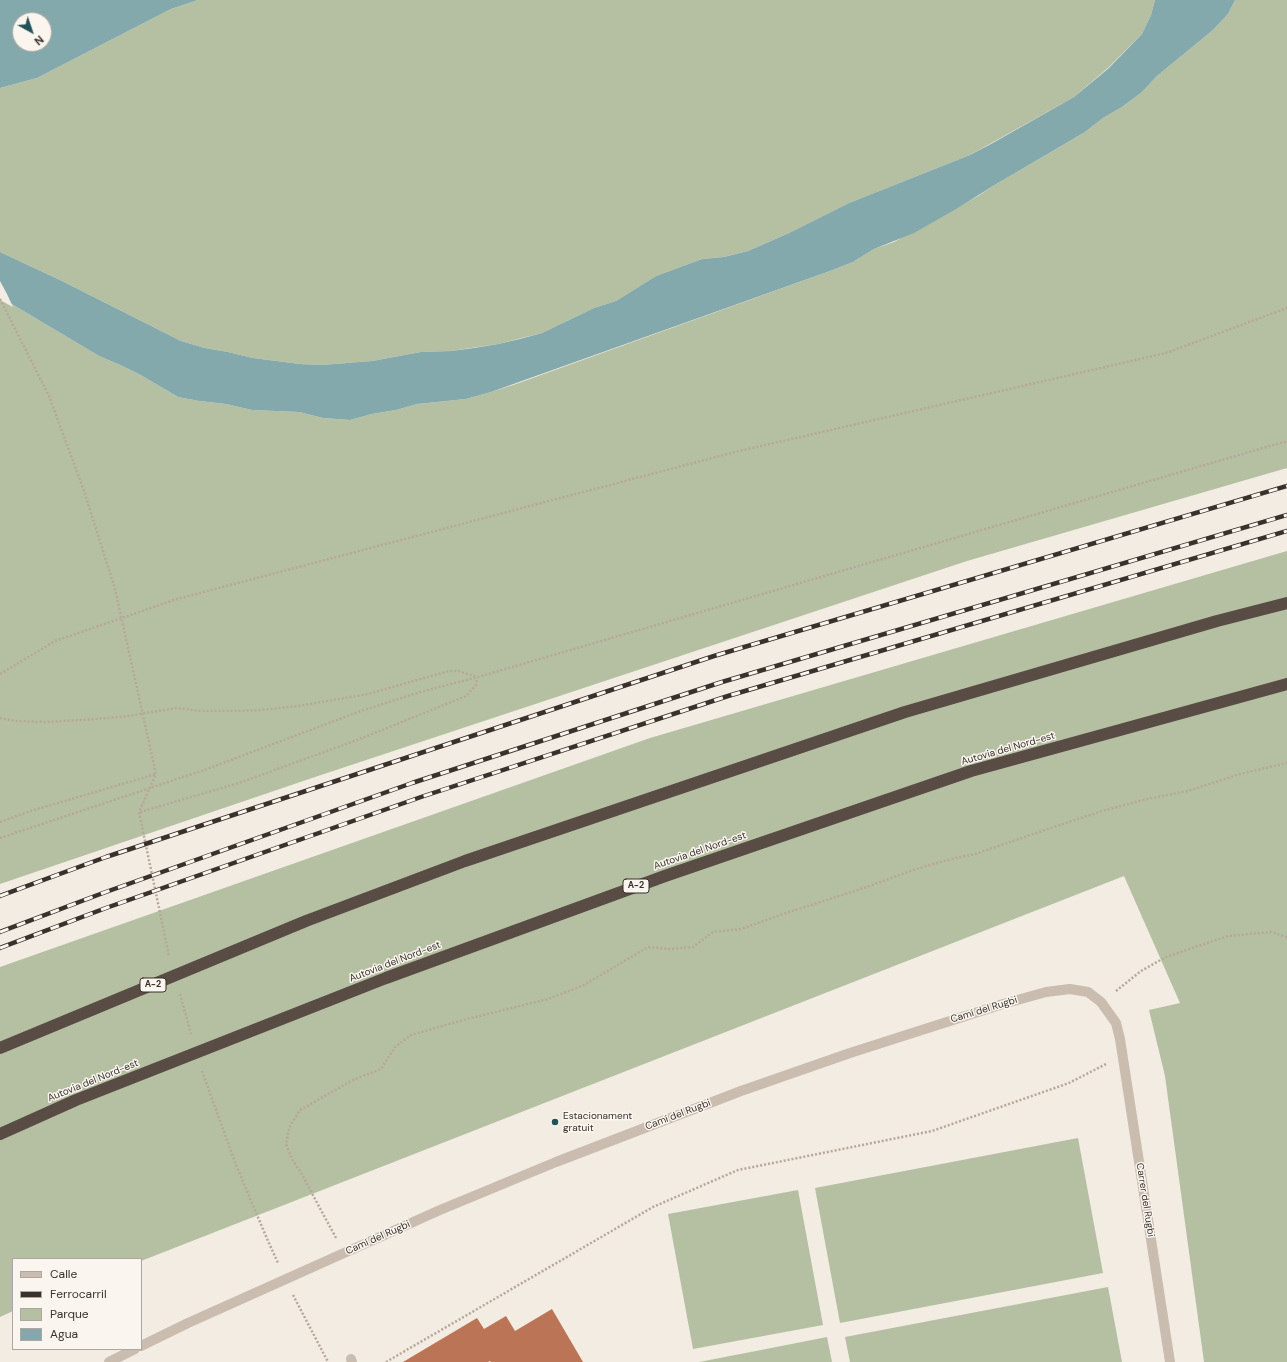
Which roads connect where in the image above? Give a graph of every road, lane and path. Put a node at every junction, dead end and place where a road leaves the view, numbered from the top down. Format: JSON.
{"nodes":[{"id":1,"x":0,"y":299,"type":"edge"},
{"id":2,"x":1287,"y":308,"type":"edge"},
{"id":3,"x":1287,"y":441,"type":"edge"},
{"id":4,"x":1287,"y":603,"type":"edge"},
{"id":5,"x":0,"y":674,"type":"edge"},
{"id":6,"x":478,"y":677,"type":"junction"},
{"id":7,"x":1287,"y":684,"type":"edge"},
{"id":8,"x":0,"y":718,"type":"edge"},
{"id":9,"x":1287,"y":763,"type":"edge"},
{"id":10,"x":156,"y":774,"type":"junction"},
{"id":11,"x":139,"y":812,"type":"junction"},
{"id":12,"x":0,"y":822,"type":"edge"},
{"id":13,"x":0,"y":838,"type":"edge"},
{"id":14,"x":1287,"y":937,"type":"edge"},
{"id":15,"x":170,"y":958,"type":"dead end"},
{"id":16,"x":178,"y":989,"type":"dead end"},
{"id":17,"x":1101,"y":1002,"type":"junction"},
{"id":18,"x":191,"y":1035,"type":"dead end"},
{"id":19,"x":1120,"y":1038,"type":"joint"},
{"id":20,"x":0,"y":1048,"type":"edge"},
{"id":21,"x":1124,"y":1059,"type":"junction"},
{"id":22,"x":200,"y":1064,"type":"dead end"},
{"id":23,"x":0,"y":1134,"type":"edge"},
{"id":24,"x":344,"y":1253,"type":"junction"},
{"id":25,"x":280,"y":1267,"type":"dead end"},
{"id":26,"x":293,"y":1293,"type":"dead end"},
{"id":27,"x":142,"y":1346,"type":"edge"},
{"id":28,"x":133,"y":1350,"type":"edge"},
{"id":29,"x":109,"y":1362,"type":"edge"},
{"id":30,"x":328,"y":1362,"type":"edge"},
{"id":31,"x":386,"y":1362,"type":"edge"},
{"id":32,"x":1170,"y":1362,"type":"edge"}],
"edges":[{"from":1,"to":10,"type":"path"},
{"from":2,"to":5,"type":"path"},
{"from":3,"to":6,"type":"path"},
{"from":4,"to":20,"type":"highway","number":"A-2"},
{"from":6,"to":8,"type":"path"},
{"from":6,"to":11,"type":"path"},
{"from":6,"to":13,"type":"path"},
{"from":7,"to":23,"type":"highway","name":"Autovia del Nord-est","number":"A-2"},
{"from":9,"to":24,"type":"path"},
{"from":10,"to":11,"type":"path"},
{"from":10,"to":12,"type":"path"},
{"from":11,"to":15,"type":"path"},
{"from":14,"to":17,"type":"path"},
{"from":16,"to":18,"type":"path"},
{"from":17,"to":19,"type":"street","name":"Camí del Rugbi"},
{"from":17,"to":24,"type":"street","name":"Camí del Rugbi"},
{"from":19,"to":21,"type":"street","name":"Carrer del Rugbi"},
{"from":21,"to":31,"type":"path"},
{"from":21,"to":32,"type":"street","name":"Carrer del Rugbi"},
{"from":22,"to":25,"type":"path"},
{"from":24,"to":27,"type":"street","name":"Camí del Rugbi"},
{"from":26,"to":30,"type":"path"},
{"from":28,"to":29,"type":"street"}]}
